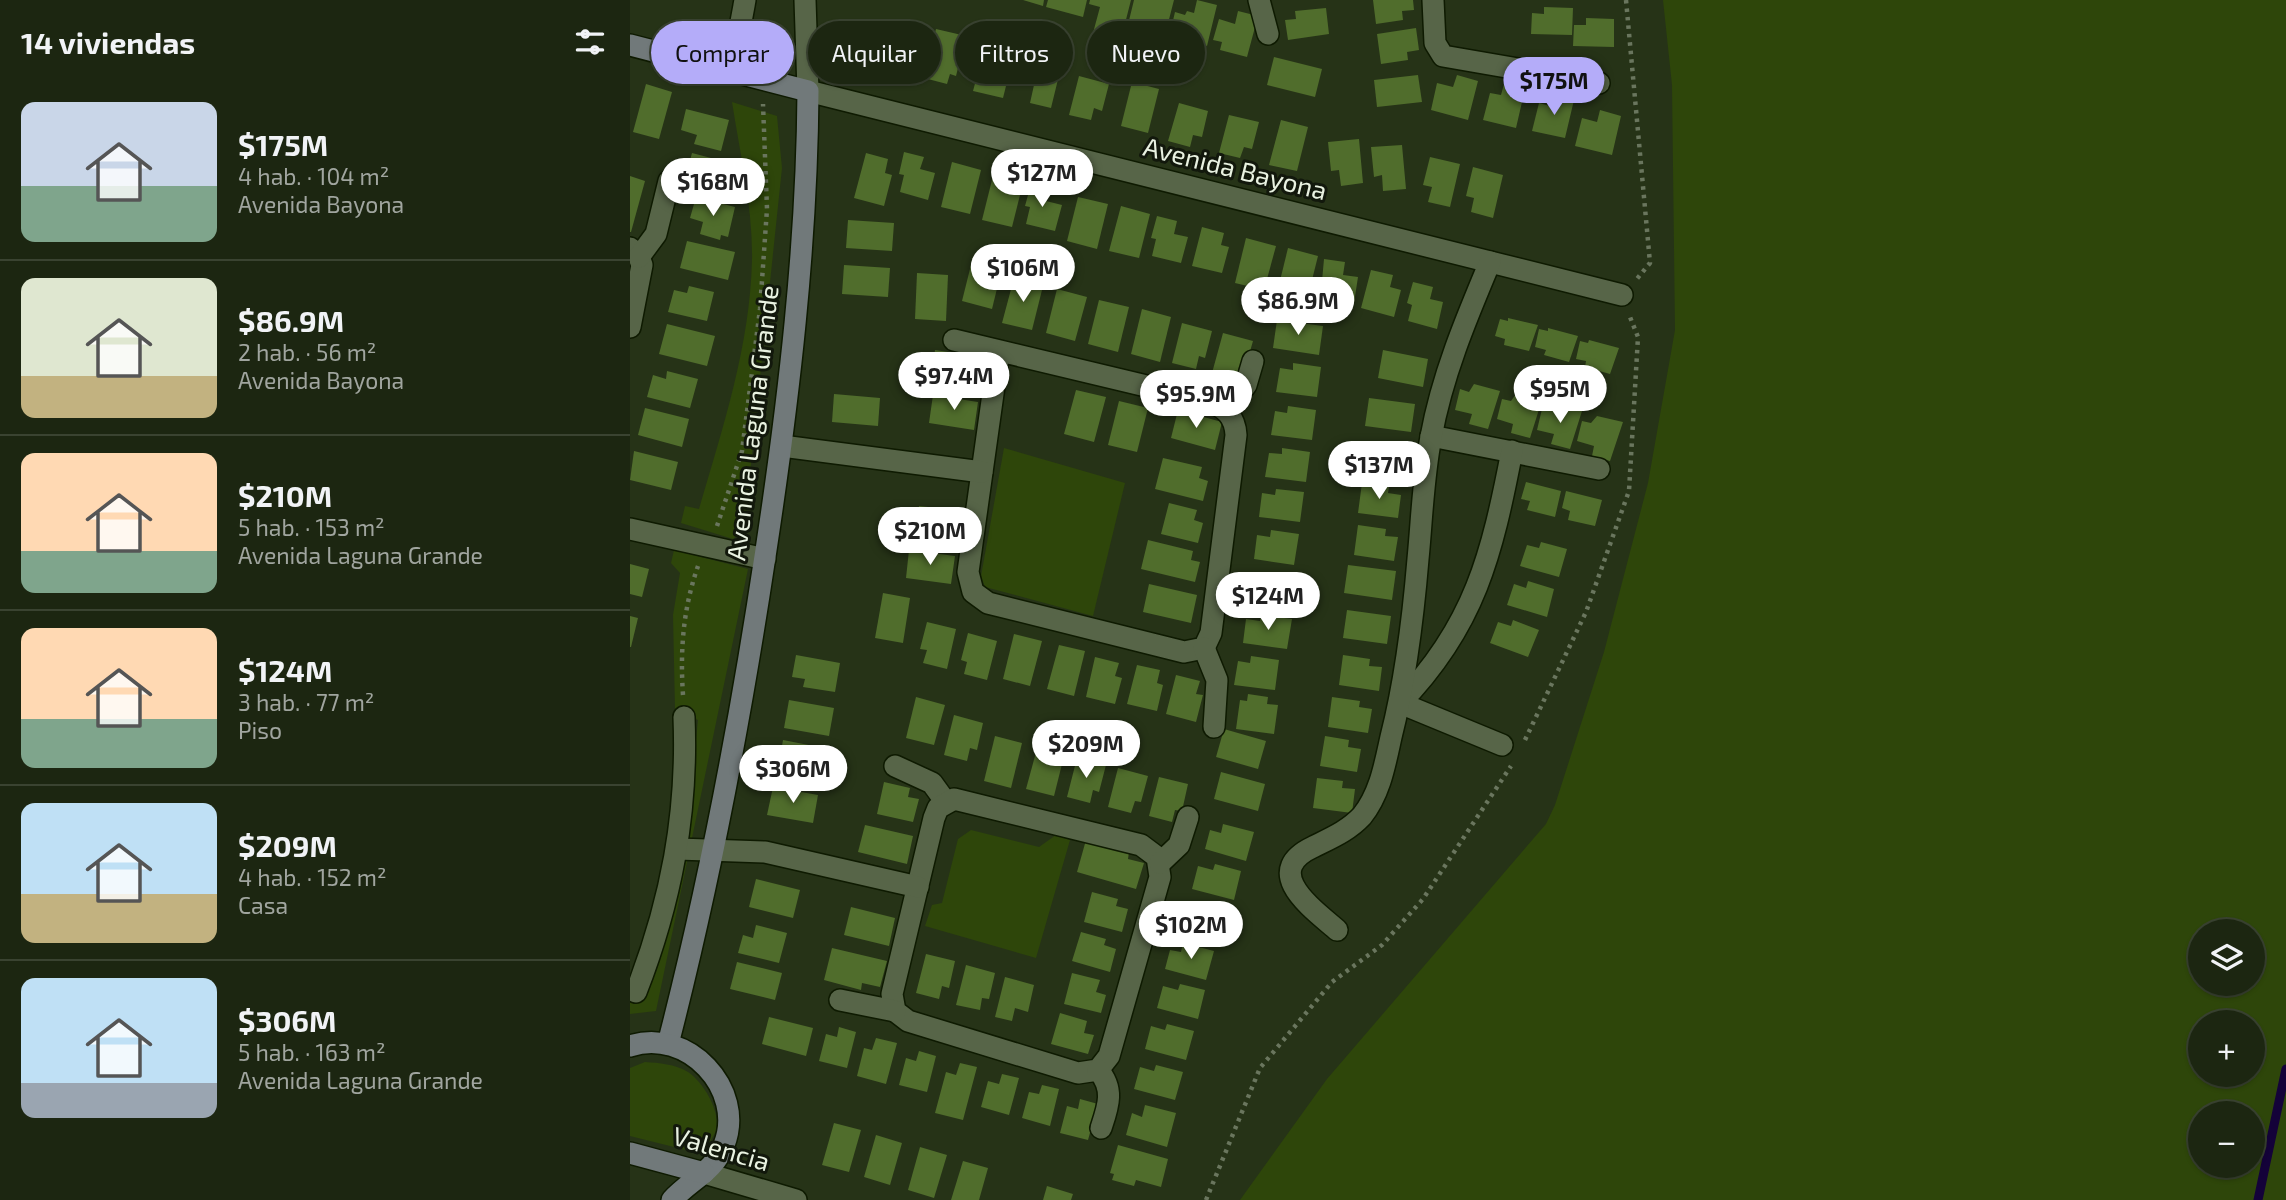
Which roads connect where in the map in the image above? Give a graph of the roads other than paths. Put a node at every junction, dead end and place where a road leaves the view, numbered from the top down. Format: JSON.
{"nodes":[{"id":1,"x":745,"y":0,"type":"edge"},
{"id":2,"x":806,"y":0,"type":"edge"},
{"id":3,"x":1259,"y":0,"type":"edge"},
{"id":4,"x":1433,"y":0,"type":"edge"},
{"id":5,"x":741,"y":21,"type":"edge"},
{"id":6,"x":1268,"y":34,"type":"dead end"},
{"id":7,"x":630,"y":45,"type":"edge"},
{"id":8,"x":651,"y":50,"type":"edge"},
{"id":9,"x":1599,"y":83,"type":"dead end"},
{"id":10,"x":783,"y":84,"type":"edge"},
{"id":11,"x":808,"y":90,"type":"junction"},
{"id":12,"x":669,"y":181,"type":"dead end"},
{"id":13,"x":634,"y":252,"type":"edge"},
{"id":14,"x":1490,"y":262,"type":"junction"},
{"id":15,"x":1622,"y":295,"type":"road end"},
{"id":16,"x":630,"y":327,"type":"edge"},
{"id":17,"x":954,"y":340,"type":"dead end"},
{"id":18,"x":999,"y":351,"type":"junction"},
{"id":19,"x":1253,"y":360,"type":"dead end"},
{"id":20,"x":1227,"y":410,"type":"junction"},
{"id":21,"x":1431,"y":436,"type":"junction"},
{"id":22,"x":782,"y":446,"type":"junction"},
{"id":23,"x":1512,"y":452,"type":"junction"},
{"id":24,"x":1599,"y":469,"type":"dead end"},
{"id":25,"x":982,"y":472,"type":"junction"},
{"id":26,"x":630,"y":529,"type":"edge"},
{"id":27,"x":765,"y":559,"type":"junction"},
{"id":28,"x":1204,"y":648,"type":"junction"},
{"id":29,"x":1400,"y":703,"type":"junction"},
{"id":30,"x":684,"y":717,"type":"road end"},
{"id":31,"x":1214,"y":727,"type":"dead end"},
{"id":32,"x":1513,"y":750,"type":"road end"},
{"id":33,"x":895,"y":766,"type":"dead end"},
{"id":34,"x":945,"y":802,"type":"junction"},
{"id":35,"x":1188,"y":817,"type":"dead end"},
{"id":36,"x":678,"y":849,"type":"junction"},
{"id":37,"x":715,"y":849,"type":"junction"},
{"id":38,"x":1160,"y":863,"type":"junction"},
{"id":39,"x":918,"y":887,"type":"junction"},
{"id":40,"x":1337,"y":929,"type":"dead end"},
{"id":41,"x":636,"y":992,"type":"dead end"},
{"id":42,"x":840,"y":1000,"type":"dead end"},
{"id":43,"x":895,"y":1011,"type":"junction"},
{"id":44,"x":668,"y":1044,"type":"junction"},
{"id":45,"x":630,"y":1046,"type":"edge"},
{"id":46,"x":1098,"y":1070,"type":"junction"},
{"id":47,"x":1101,"y":1128,"type":"dead end"},
{"id":48,"x":630,"y":1153,"type":"edge"},
{"id":49,"x":704,"y":1173,"type":"junction"},
{"id":50,"x":672,"y":1200,"type":"edge"},
{"id":51,"x":796,"y":1200,"type":"edge"}],
"edges":[{"from":1,"to":5,"type":"street"},
{"from":2,"to":11,"type":"street","name":"Avenida Laguna Grande"},
{"from":3,"to":6,"type":"street"},
{"from":4,"to":9,"type":"street"},
{"from":7,"to":8,"type":"main road","name":"Avenida Bayona"},
{"from":10,"to":11,"type":"main road","name":"Avenida Bayona"},
{"from":11,"to":14,"type":"street","name":"Avenida Bayona"},
{"from":11,"to":22,"type":"main road","name":"Avenida Laguna Grande"},
{"from":12,"to":13,"type":"street"},
{"from":13,"to":16,"type":"street"},
{"from":14,"to":15,"type":"street","name":"Avenida Bayona"},
{"from":14,"to":21,"type":"street"},
{"from":17,"to":18,"type":"street"},
{"from":18,"to":20,"type":"street"},
{"from":18,"to":25,"type":"street"},
{"from":19,"to":20,"type":"street"},
{"from":20,"to":28,"type":"street"},
{"from":21,"to":23,"type":"street"},
{"from":21,"to":29,"type":"street"},
{"from":22,"to":25,"type":"street"},
{"from":22,"to":27,"type":"main road","name":"Avenida Laguna Grande"},
{"from":23,"to":24,"type":"street"},
{"from":23,"to":29,"type":"street"},
{"from":25,"to":28,"type":"street"},
{"from":26,"to":27,"type":"street"},
{"from":27,"to":37,"type":"main road","name":"Avenida Laguna Grande"},
{"from":28,"to":31,"type":"street"},
{"from":29,"to":32,"type":"street"},
{"from":29,"to":40,"type":"street"},
{"from":30,"to":36,"type":"street"},
{"from":33,"to":34,"type":"street"},
{"from":34,"to":38,"type":"street"},
{"from":34,"to":39,"type":"street"},
{"from":35,"to":38,"type":"street"},
{"from":36,"to":37,"type":"street"},
{"from":36,"to":41,"type":"street"},
{"from":37,"to":39,"type":"street"},
{"from":37,"to":44,"type":"main road","name":"Avenida Laguna Grande"},
{"from":38,"to":46,"type":"street"},
{"from":39,"to":43,"type":"street"},
{"from":42,"to":43,"type":"street"},
{"from":43,"to":46,"type":"street"},
{"from":44,"to":45,"type":"main road"},
{"from":44,"to":49,"type":"main road"},
{"from":46,"to":47,"type":"street"},
{"from":48,"to":49,"type":"main road","name":"Valencia"},
{"from":49,"to":50,"type":"main road"},
{"from":49,"to":51,"type":"street","name":"Valencia"}]}
